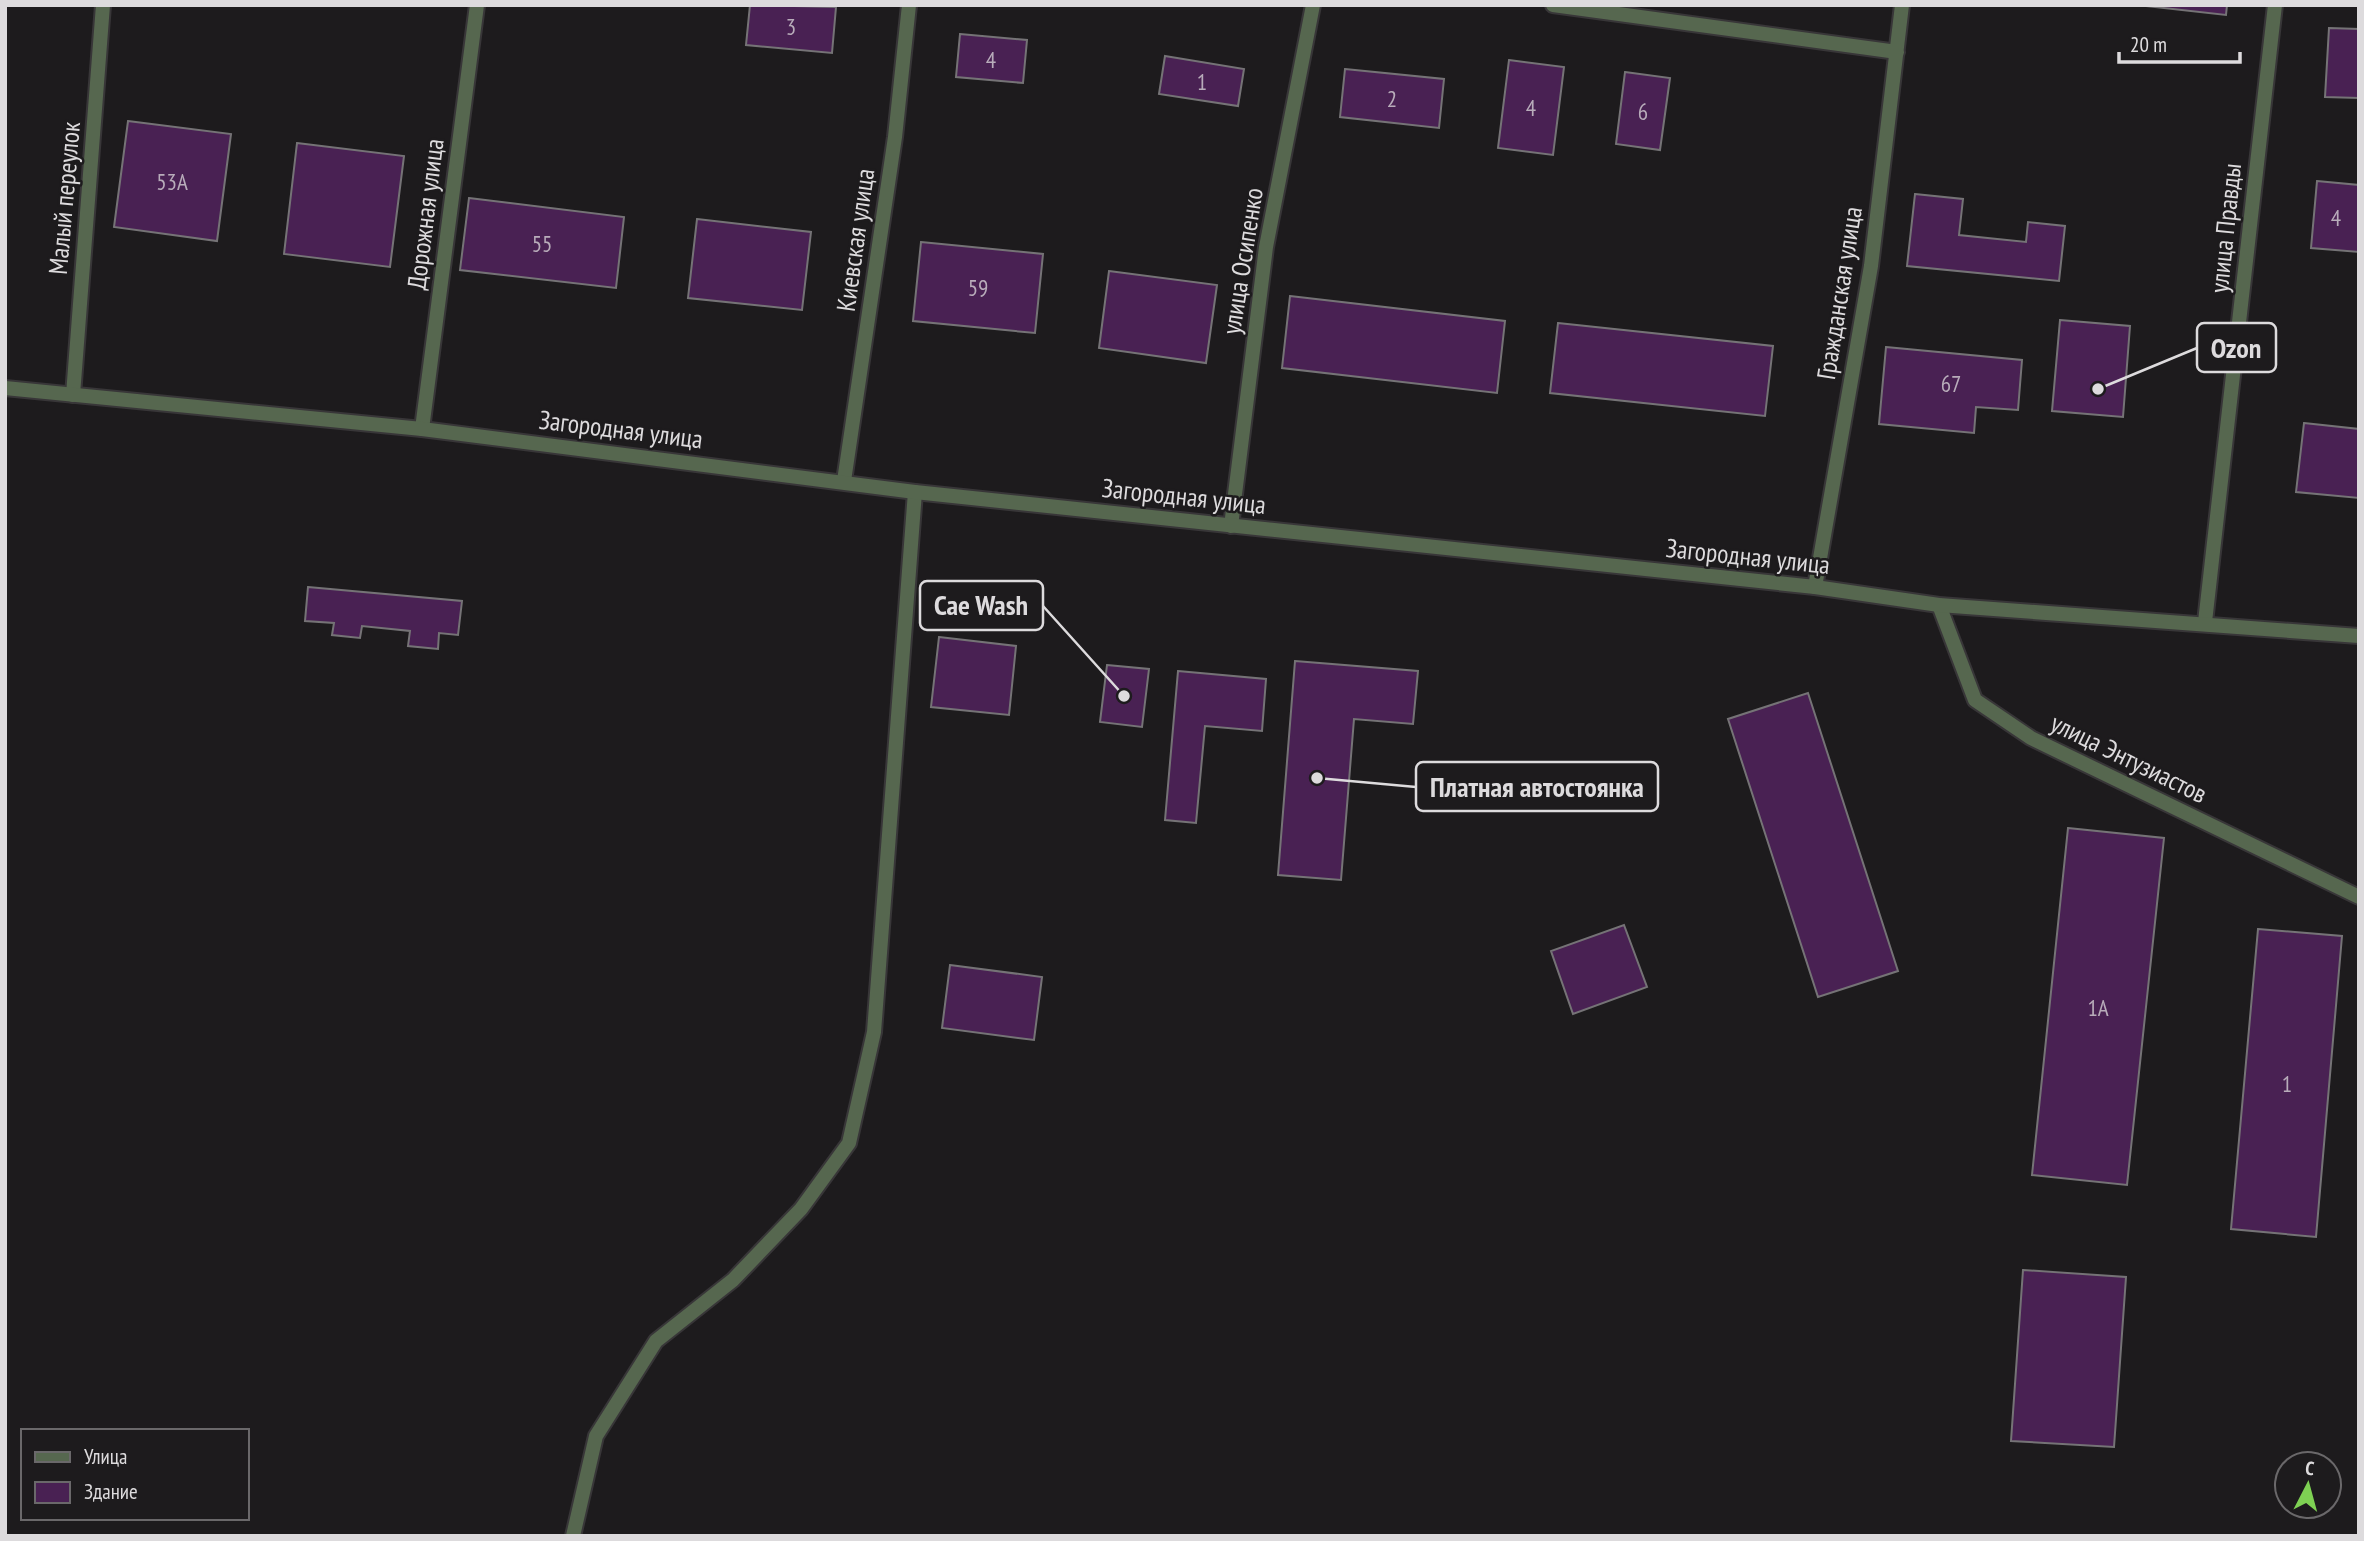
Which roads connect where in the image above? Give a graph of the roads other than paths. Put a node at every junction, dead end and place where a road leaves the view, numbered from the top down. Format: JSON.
{"nodes":[{"id":1,"x":103,"y":5,"type":"edge"},
{"id":2,"x":477,"y":5,"type":"edge"},
{"id":3,"x":909,"y":5,"type":"edge"},
{"id":4,"x":1313,"y":5,"type":"edge"},
{"id":5,"x":1553,"y":5,"type":"edge"},
{"id":6,"x":1902,"y":5,"type":"edge"},
{"id":7,"x":2275,"y":5,"type":"edge"},
{"id":8,"x":1897,"y":52,"type":"junction"},
{"id":9,"x":5,"y":388,"type":"edge"},
{"id":10,"x":73,"y":396,"type":"junction"},
{"id":11,"x":422,"y":429,"type":"junction"},
{"id":12,"x":844,"y":481,"type":"junction"},
{"id":13,"x":915,"y":492,"type":"junction"},
{"id":14,"x":1231,"y":526,"type":"junction"},
{"id":15,"x":1815,"y":587,"type":"junction"},
{"id":16,"x":1939,"y":604,"type":"junction"},
{"id":17,"x":2205,"y":622,"type":"junction"},
{"id":18,"x":2359,"y":636,"type":"edge"},
{"id":19,"x":2359,"y":897,"type":"edge"},
{"id":20,"x":573,"y":1536,"type":"edge"}],
"edges":[{"from":1,"to":10,"type":"street","name":"Малый переулок"},
{"from":2,"to":11,"type":"street","name":"Дорожная улица"},
{"from":3,"to":12,"type":"street","name":"Киевская улица"},
{"from":4,"to":14,"type":"street","name":"улица Осипенко"},
{"from":5,"to":8,"type":"street"},
{"from":6,"to":8,"type":"street","name":"Гражданская улица"},
{"from":7,"to":17,"type":"street","name":"улица Правды"},
{"from":8,"to":15,"type":"street","name":"Гражданская улица"},
{"from":9,"to":10,"type":"street","name":"Загородная улица"},
{"from":10,"to":11,"type":"street","name":"Загородная улица"},
{"from":11,"to":12,"type":"street","name":"Загородная улица"},
{"from":12,"to":13,"type":"street","name":"Загородная улица"},
{"from":13,"to":14,"type":"street","name":"Загородная улица"},
{"from":13,"to":20,"type":"street"},
{"from":14,"to":15,"type":"street","name":"Загородная улица"},
{"from":15,"to":16,"type":"street","name":"Загородная улица"},
{"from":16,"to":17,"type":"street","name":"Загородная улица"},
{"from":16,"to":19,"type":"street","name":"улица Энтузиастов"},
{"from":17,"to":18,"type":"street","name":"Загородная улица"}]}
